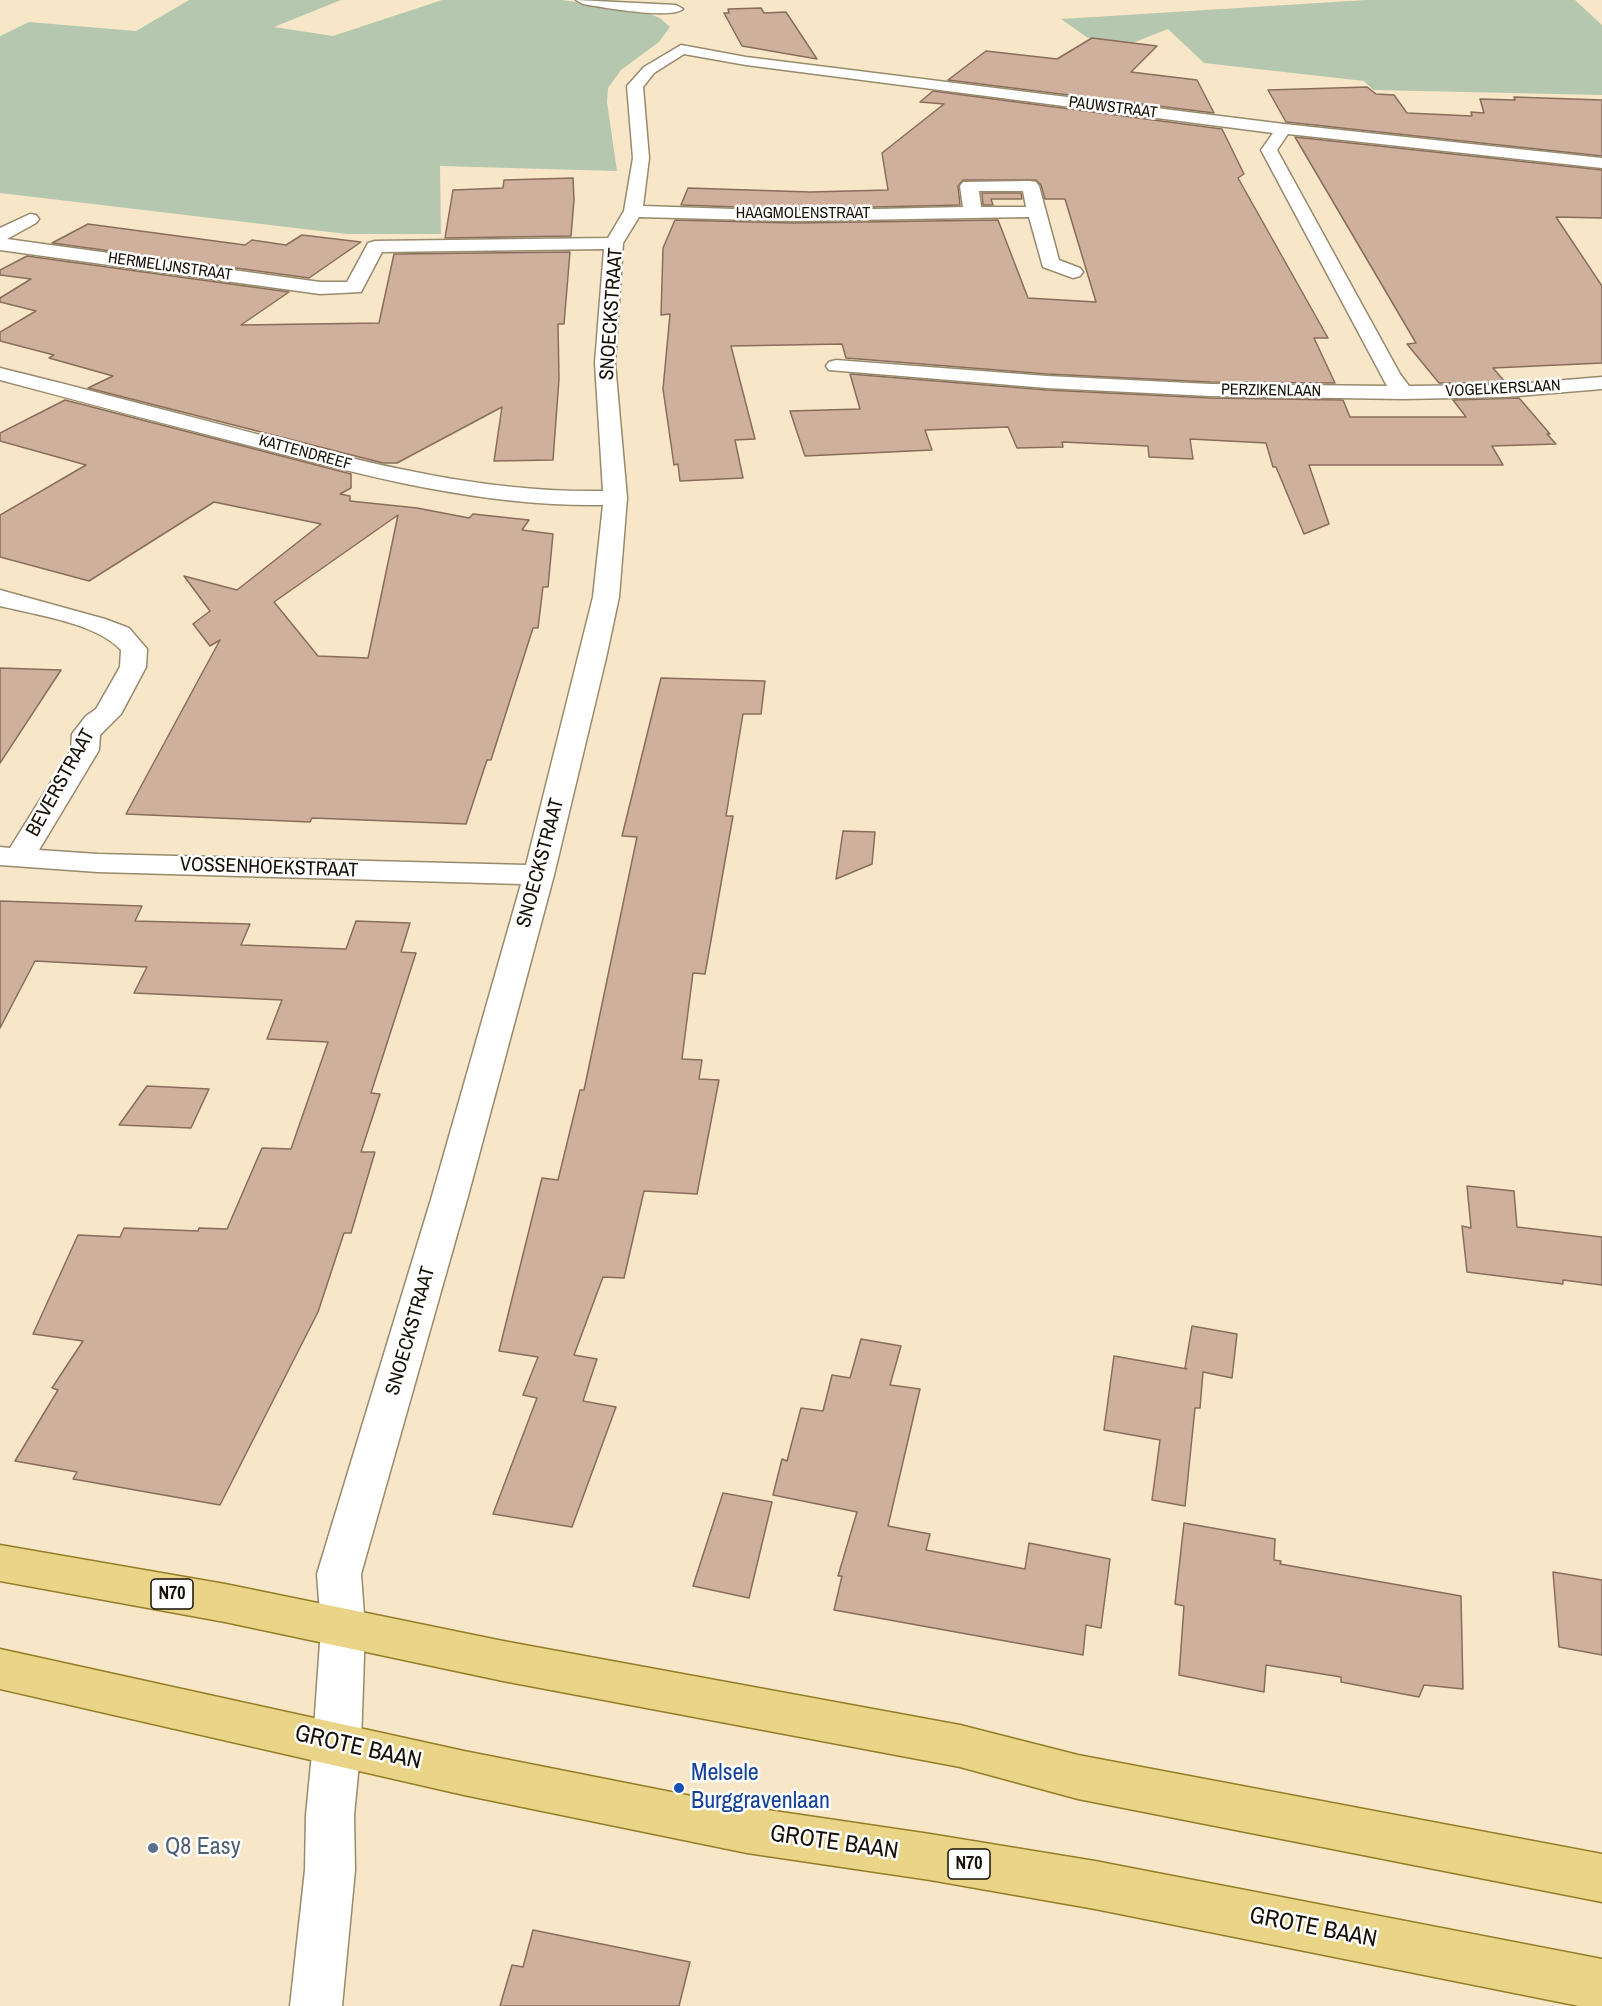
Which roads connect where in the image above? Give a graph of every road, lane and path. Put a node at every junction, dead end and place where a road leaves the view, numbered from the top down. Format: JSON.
{"nodes":[{"id":1,"x":583,"y":0,"type":"edge"},
{"id":2,"x":678,"y":9,"type":"edge"},
{"id":3,"x":684,"y":41,"type":"joint"},
{"id":4,"x":1284,"y":129,"type":"junction"},
{"id":5,"x":1602,"y":163,"type":"edge"},
{"id":6,"x":633,"y":211,"type":"junction"},
{"id":7,"x":973,"y":212,"type":"junction"},
{"id":8,"x":1036,"y":212,"type":"junction"},
{"id":9,"x":30,"y":219,"type":"dead end"},
{"id":10,"x":0,"y":236,"type":"edge"},
{"id":11,"x":614,"y":243,"type":"junction"},
{"id":12,"x":0,"y":244,"type":"edge"},
{"id":13,"x":1073,"y":272,"type":"dead end"},
{"id":14,"x":836,"y":366,"type":"dead end"},
{"id":15,"x":0,"y":374,"type":"edge"},
{"id":16,"x":1602,"y":383,"type":"edge"},
{"id":17,"x":1403,"y":393,"type":"junction"},
{"id":18,"x":615,"y":498,"type":"junction"},
{"id":19,"x":0,"y":598,"type":"edge"},
{"id":20,"x":10,"y":857,"type":"edge"},
{"id":21,"x":539,"y":875,"type":"junction"},
{"id":22,"x":0,"y":1563,"type":"edge"},
{"id":23,"x":343,"y":1628,"type":"junction"},
{"id":24,"x":0,"y":1669,"type":"edge"},
{"id":25,"x":337,"y":1743,"type":"junction"},
{"id":26,"x":1602,"y":1878,"type":"edge"},
{"id":27,"x":1602,"y":1985,"type":"edge"},
{"id":28,"x":316,"y":2006,"type":"edge"}],
"edges":[{"from":1,"to":2,"type":"street"},
{"from":3,"to":4,"type":"street","name":"PAUWSTRAAT"},
{"from":3,"to":6,"type":"street","name":"SNOECKSTRAAT"},
{"from":4,"to":5,"type":"street","name":"PAUWSTRAAT"},
{"from":4,"to":17,"type":"street"},
{"from":6,"to":7,"type":"street","name":"HAAGMOLENSTRAAT"},
{"from":6,"to":11,"type":"street","name":"SNOECKSTRAAT"},
{"from":7,"to":8,"type":"street","name":"HAAGMOLENSTRAAT"},
{"from":7,"to":8,"type":"street"},
{"from":8,"to":13,"type":"street"},
{"from":9,"to":10,"type":"street"},
{"from":11,"to":12,"type":"street","name":"HERMELIJNSTRAAT"},
{"from":11,"to":18,"type":"street","name":"SNOECKSTRAAT"},
{"from":14,"to":17,"type":"street","name":"PERZIKENLAAN"},
{"from":15,"to":18,"type":"street","name":"KATTENDREEF"},
{"from":16,"to":17,"type":"street","name":"VOGELKERSLAAN"},
{"from":18,"to":21,"type":"street","name":"SNOECKSTRAAT"},
{"from":19,"to":20,"type":"street","name":"BEVERSTRAAT"},
{"from":20,"to":21,"type":"street","name":"VOSSENHOEKSTRAAT"},
{"from":21,"to":23,"type":"street","name":"SNOECKSTRAAT"},
{"from":22,"to":23,"type":"main road","number":"N70"},
{"from":23,"to":25,"type":"street","name":"SNOECKSTRAAT"},
{"from":23,"to":26,"type":"main road","number":"N70"},
{"from":24,"to":25,"type":"main road","name":"GROTE BAAN","number":"N70"},
{"from":25,"to":27,"type":"main road","name":"GROTE BAAN","number":"N70"},
{"from":25,"to":28,"type":"street","name":"SNOECKSTRAAT"}]}
